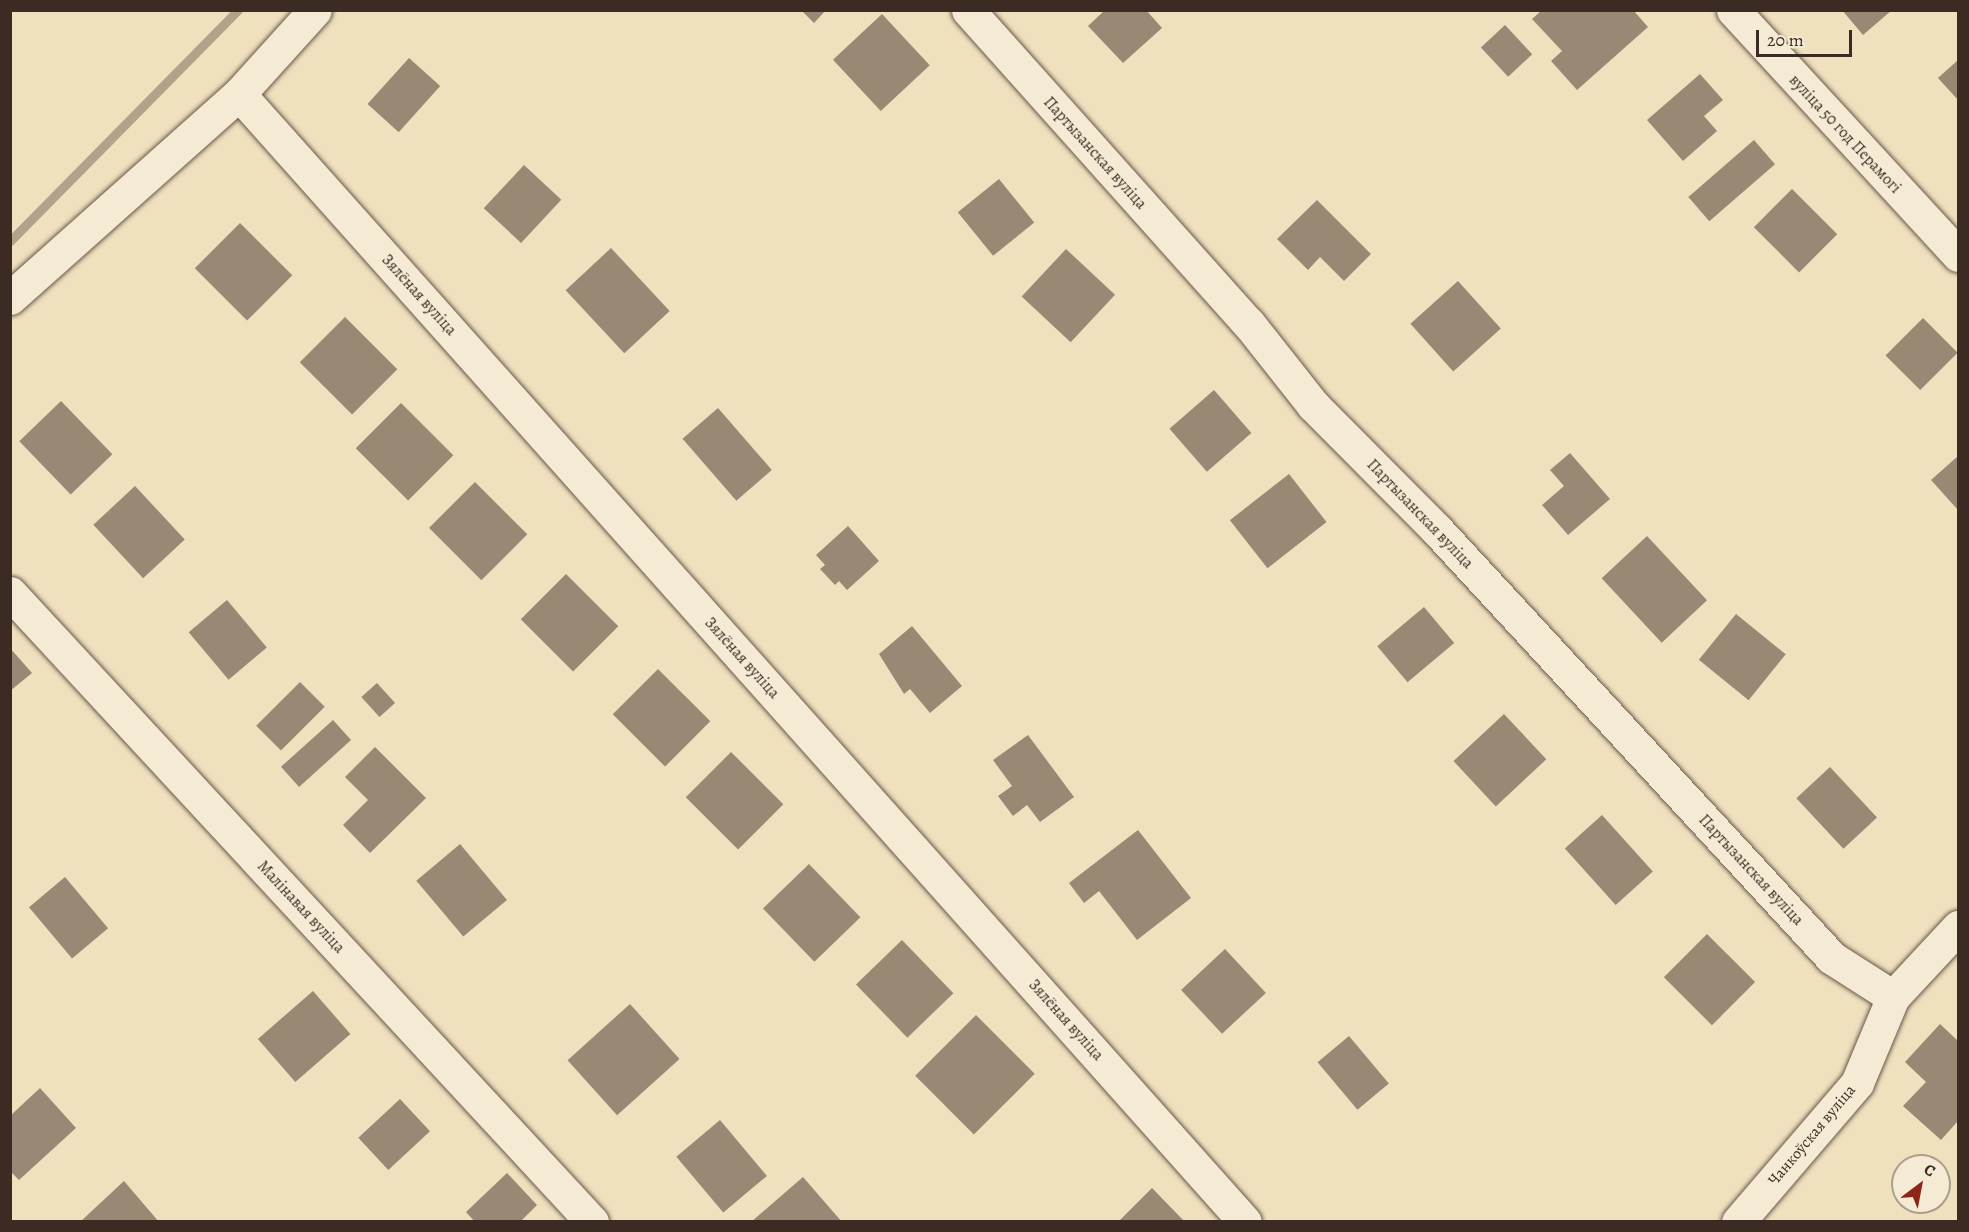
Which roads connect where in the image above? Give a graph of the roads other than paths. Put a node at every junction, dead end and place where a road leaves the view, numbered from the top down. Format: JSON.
{"nodes":[{"id":1,"x":315,"y":10,"type":"edge"},
{"id":2,"x":968,"y":10,"type":"edge"},
{"id":3,"x":1733,"y":10,"type":"edge"},
{"id":4,"x":239,"y":94,"type":"junction"},
{"id":5,"x":1959,"y":255,"type":"edge"},
{"id":6,"x":10,"y":298,"type":"edge"},
{"id":7,"x":10,"y":593,"type":"edge"},
{"id":8,"x":1959,"y":927,"type":"edge"},
{"id":9,"x":1893,"y":997,"type":"junction"},
{"id":10,"x":592,"y":1221,"type":"edge"},
{"id":11,"x":1245,"y":1221,"type":"edge"},
{"id":12,"x":1738,"y":1221,"type":"edge"}],
"edges":[{"from":1,"to":4,"type":"street"},
{"from":2,"to":9,"type":"street","name":"Партызанская вуліца"},
{"from":3,"to":5,"type":"street","name":"вуліца 50 год Перамогі"},
{"from":4,"to":6,"type":"street"},
{"from":4,"to":11,"type":"street","name":"Зялёная вуліца"},
{"from":7,"to":10,"type":"street","name":"Малінавая вуліца"},
{"from":8,"to":9,"type":"street","name":"Чанкоўская вуліца"},
{"from":9,"to":12,"type":"street","name":"Чанкоўская вуліца"}]}
